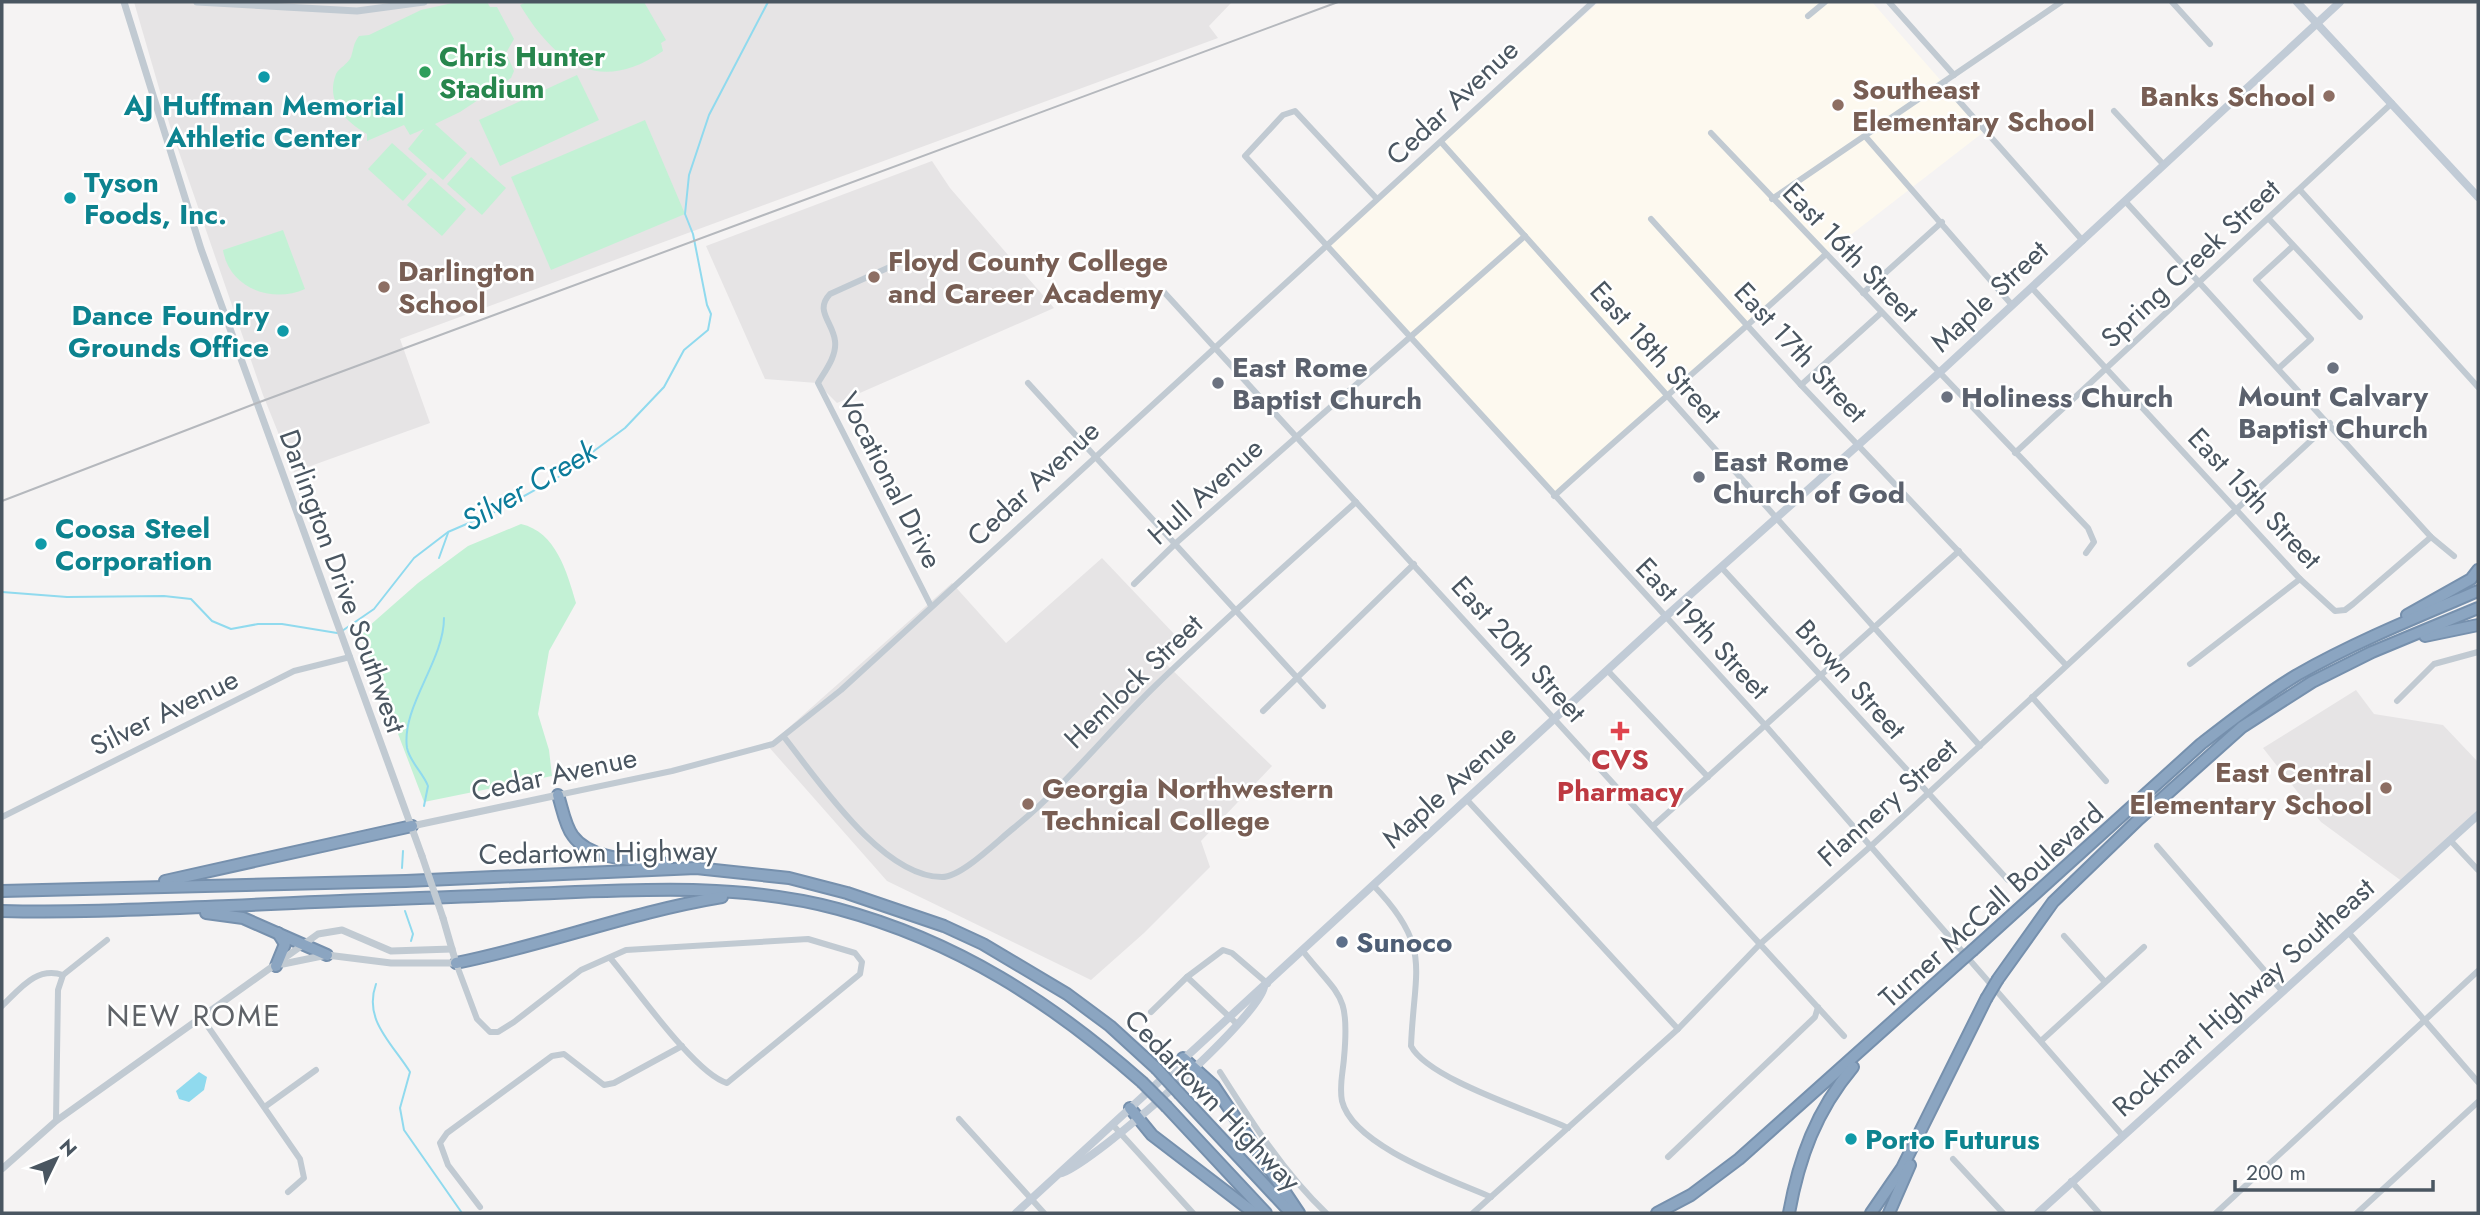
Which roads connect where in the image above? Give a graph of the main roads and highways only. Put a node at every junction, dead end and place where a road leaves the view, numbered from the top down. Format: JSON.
{"nodes":[{"id":1,"x":2297,"y":2,"type":"edge"},
{"id":2,"x":2340,"y":2,"type":"edge"},
{"id":3,"x":2316,"y":23,"type":"junction"},
{"id":4,"x":2478,"y":197,"type":"edge"},
{"id":5,"x":2478,"y":570,"type":"edge"},
{"id":6,"x":2478,"y":591,"type":"edge"},
{"id":7,"x":2478,"y":608,"type":"edge"},
{"id":8,"x":1664,"y":618,"type":"joint"},
{"id":9,"x":2478,"y":625,"type":"edge"},
{"id":10,"x":2366,"y":639,"type":"junction"},
{"id":11,"x":2401,"y":641,"type":"junction"},
{"id":12,"x":558,"y":795,"type":"road end"},
{"id":13,"x":2478,"y":815,"type":"edge"},
{"id":14,"x":412,"y":826,"type":"road end"},
{"id":15,"x":696,"y":868,"type":"junction"},
{"id":16,"x":142,"y":886,"type":"junction"},
{"id":17,"x":2,"y":891,"type":"edge"},
{"id":18,"x":741,"y":893,"type":"junction"},
{"id":19,"x":183,"y":907,"type":"junction"},
{"id":20,"x":2,"y":911,"type":"edge"},
{"id":21,"x":276,"y":931,"type":"junction"},
{"id":22,"x":327,"y":955,"type":"road end"},
{"id":23,"x":456,"y":963,"type":"road end"},
{"id":24,"x":276,"y":966,"type":"road end"},
{"id":25,"x":1266,"y":986,"type":"junction"},
{"id":26,"x":1898,"y":1019,"type":"junction"},
{"id":27,"x":1183,"y":1058,"type":"junction"},
{"id":28,"x":1195,"y":1066,"type":"junction"},
{"id":29,"x":1941,"y":1090,"type":"junction"},
{"id":30,"x":1134,"y":1113,"type":"junction"},
{"id":31,"x":1062,"y":1173,"type":"junction"},
{"id":32,"x":1016,"y":1213,"type":"edge"},
{"id":33,"x":1254,"y":1213,"type":"edge"},
{"id":34,"x":1266,"y":1213,"type":"edge"},
{"id":35,"x":1291,"y":1213,"type":"edge"},
{"id":36,"x":1299,"y":1213,"type":"edge"},
{"id":37,"x":1657,"y":1213,"type":"edge"},
{"id":38,"x":1789,"y":1213,"type":"edge"},
{"id":39,"x":1871,"y":1213,"type":"edge"},
{"id":40,"x":1888,"y":1213,"type":"edge"},
{"id":41,"x":2038,"y":1213,"type":"edge"}],
"edges":[{"from":1,"to":3,"type":"main road"},
{"from":2,"to":3,"type":"main road","name":"Maple Street"},
{"from":3,"to":4,"type":"main road"},
{"from":3,"to":8,"type":"main road","name":"Maple Street"},
{"from":5,"to":10,"type":"highway"},
{"from":6,"to":10,"type":"highway","name":"Turner McCall Boulevard"},
{"from":7,"to":11,"type":"highway","name":"Turner McCall Boulevard"},
{"from":8,"to":25,"type":"main road","name":"Maple Avenue"},
{"from":9,"to":11,"type":"highway"},
{"from":10,"to":26,"type":"highway","name":"Turner McCall Boulevard","bridge":true},
{"from":11,"to":29,"type":"highway","name":"Turner McCall Boulevard","bridge":true},
{"from":12,"to":15,"type":"highway"},
{"from":13,"to":41,"type":"main road","name":"Rockmart Highway Southeast"},
{"from":14,"to":16,"type":"highway"},
{"from":15,"to":16,"type":"highway","name":"Cedartown Highway"},
{"from":15,"to":35,"type":"highway","name":"Cedartown Highway","bridge":true},
{"from":16,"to":17,"type":"highway","name":"Cedartown Highway"},
{"from":18,"to":19,"type":"highway","name":"Cedartown Highway"},
{"from":18,"to":23,"type":"highway"},
{"from":18,"to":34,"type":"highway","name":"Cedartown Highway","bridge":true},
{"from":19,"to":20,"type":"highway","name":"Cedartown Highway"},
{"from":19,"to":21,"type":"highway"},
{"from":21,"to":22,"type":"highway"},
{"from":21,"to":24,"type":"highway"},
{"from":25,"to":27,"type":"main road","name":"Maple Avenue"},
{"from":25,"to":28,"type":"main road","name":"Maple Avenue"},
{"from":26,"to":37,"type":"highway","name":"Turner McCall Boulevard"},
{"from":26,"to":38,"type":"highway"},
{"from":27,"to":28,"type":"highway"},
{"from":27,"to":30,"type":"main road","name":"Maple Avenue"},
{"from":28,"to":30,"type":"main road","name":"Maple Avenue"},
{"from":28,"to":36,"type":"highway"},
{"from":29,"to":39,"type":"highway","name":"Turner McCall Boulevard"},
{"from":29,"to":40,"type":"highway"},
{"from":30,"to":31,"type":"main road"},
{"from":30,"to":31,"type":"main road"},
{"from":30,"to":33,"type":"highway"},
{"from":31,"to":32,"type":"main road"}]}
